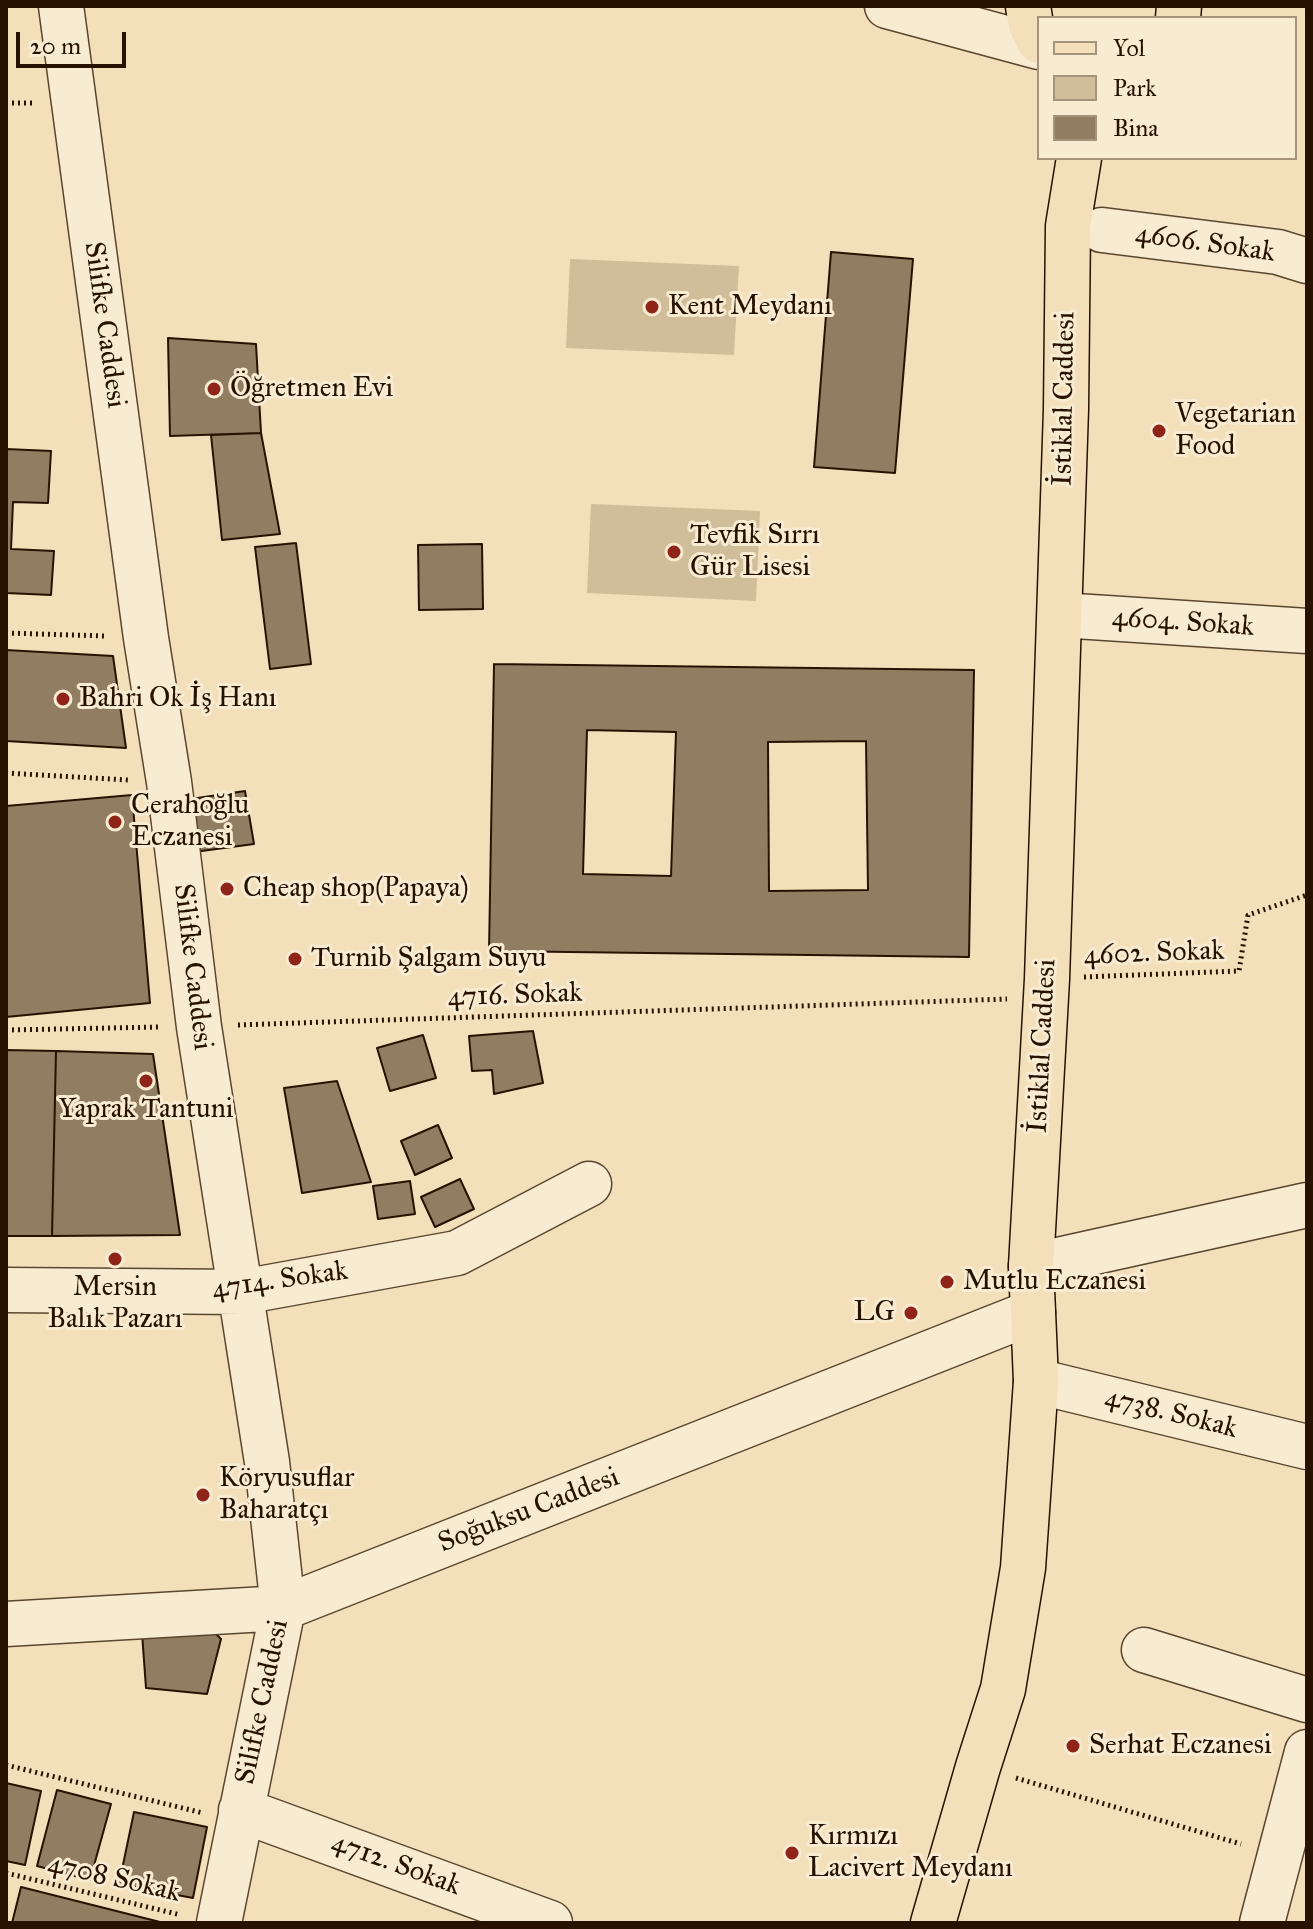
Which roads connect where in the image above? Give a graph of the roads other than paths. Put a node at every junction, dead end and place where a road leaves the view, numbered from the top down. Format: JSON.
{"nodes":[{"id":1,"x":61,"y":6,"type":"edge"},
{"id":2,"x":887,"y":6,"type":"edge"},
{"id":3,"x":1027,"y":32,"type":"edge"},
{"id":4,"x":1079,"y":160,"type":"edge"},
{"id":5,"x":1102,"y":230,"type":"dead end"},
{"id":6,"x":1307,"y":261,"type":"edge"},
{"id":7,"x":1060,"y":615,"type":"junction"},
{"id":8,"x":1307,"y":631,"type":"edge"},
{"id":9,"x":589,"y":1184,"type":"dead end"},
{"id":10,"x":1307,"y":1205,"type":"edge"},
{"id":11,"x":1031,"y":1266,"type":"junction"},
{"id":12,"x":6,"y":1290,"type":"edge"},
{"id":13,"x":242,"y":1292,"type":"junction"},
{"id":14,"x":1033,"y":1312,"type":"junction"},
{"id":15,"x":1036,"y":1381,"type":"junction"},
{"id":16,"x":1307,"y":1447,"type":"edge"},
{"id":17,"x":283,"y":1608,"type":"junction"},
{"id":18,"x":6,"y":1624,"type":"edge"},
{"id":19,"x":1144,"y":1650,"type":"dead end"},
{"id":20,"x":1307,"y":1700,"type":"edge"},
{"id":21,"x":1307,"y":1752,"type":"edge"},
{"id":22,"x":241,"y":1816,"type":"junction"},
{"id":23,"x":458,"y":1906,"type":"edge"},
{"id":24,"x":202,"y":1920,"type":"edge"},
{"id":25,"x":1269,"y":1921,"type":"edge"},
{"id":26,"x":550,"y":1923,"type":"edge"},
{"id":27,"x":933,"y":1923,"type":"edge"}],
"edges":[{"from":1,"to":13,"type":"street","name":"Silifke Caddesi"},
{"from":2,"to":3,"type":"street"},
{"from":4,"to":7,"type":"main road","name":"İstiklal Caddesi"},
{"from":5,"to":6,"type":"street","name":"4606. Sokak"},
{"from":7,"to":8,"type":"street","name":"4604. Sokak"},
{"from":7,"to":11,"type":"main road","name":"İstiklal Caddesi"},
{"from":9,"to":13,"type":"street","name":"4714. Sokak"},
{"from":10,"to":11,"type":"street"},
{"from":11,"to":14,"type":"main road","name":"İstiklal Caddesi"},
{"from":12,"to":13,"type":"street","name":"4714. Sokak"},
{"from":13,"to":17,"type":"street","name":"Silifke Caddesi"},
{"from":14,"to":15,"type":"main road","name":"İstiklal Caddesi"},
{"from":14,"to":17,"type":"street","name":"Soğuksu Caddesi"},
{"from":15,"to":16,"type":"street","name":"4738. Sokak"},
{"from":15,"to":27,"type":"main road","name":"İstiklal Caddesi"},
{"from":17,"to":18,"type":"street","name":"Soğuksu Caddesi"},
{"from":17,"to":22,"type":"street","name":"Silifke Caddesi"},
{"from":19,"to":20,"type":"street"},
{"from":21,"to":25,"type":"street"},
{"from":22,"to":23,"type":"street","name":"4712. Sokak"},
{"from":22,"to":24,"type":"street","name":"Silifke Caddesi"},
{"from":23,"to":26,"type":"street","name":"4712. Sokak"}]}
